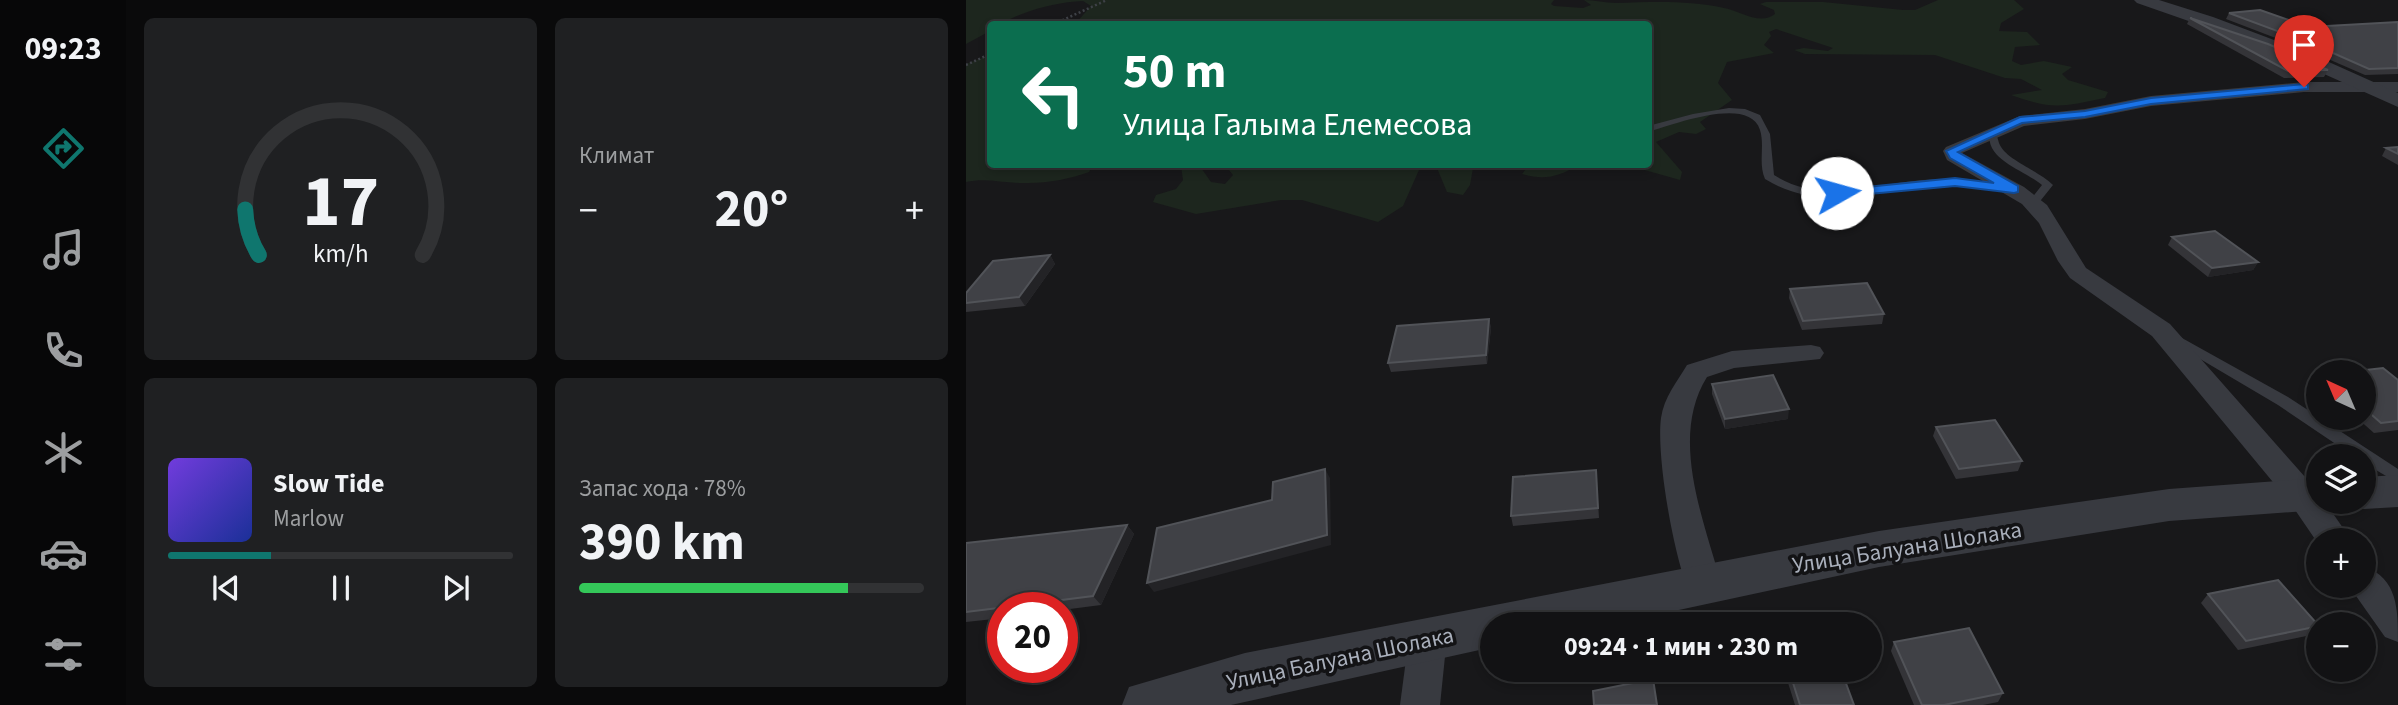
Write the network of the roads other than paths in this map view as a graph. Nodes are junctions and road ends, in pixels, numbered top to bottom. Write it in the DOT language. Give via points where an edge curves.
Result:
graph roads {
  1 [pos="2142,0"];
  2 [pos="2370,87"];
  3 [pos="2398,87"];
  4 [pos="2398,101"];
  5 [pos="1652,128"];
  6 [pos="1987,137"];
  7 [pos="2023,196"];
  8 [pos="2161,330"];
  9 [pos="1811,353"];
  10 [pos="2398,477"];
  11 [pos="2306,490"];
  12 [pos="2398,491"];
  13 [pos="2376,492"];
  14 [pos="2306,495"];
  15 [pos="1703,583"];
  16 [pos="2376,597"];
  17 [pos="1571,612"];
  18 [pos="2398,625"];
  19 [pos="1480,628"];
  20 [pos="1428,637"];
  21 [pos="1147,705"];
  22 [pos="1420,705"];
  1 -- 2 [label="street" via="2219,24"];
  2 -- 3 [label="street"];
  2 -- 4 [label="street"];
  2 -- 6 [label="street" via="2304,87 2151,101 2020,121"];
  5 -- 7 [label="lane" via="1692,115 1735,110 1752,115 1764,129 1769,177 1786,189 1813,195 1955,182"];
  6 -- 7 [label="lane" via="2006,158 2048,185"];
  6 -- 7 [label="street" via="1952,151 1954,156"];
  7 -- 8 [label="street" via="2049,222 2078,274"];
  8 -- 10 [label="lane" via="2283,401"];
  8 -- 11 [label="street"];
  9 -- 15 [label="street" via="1732,359 1697,371 1679,401 1675,428 1679,473"];
  12 -- 13 [label="street"];
  14 -- 15 [label="street, Улица Балуана Шолака" via="2169,505 1879,549"];
  15 -- 17 [label="street, Улица Балуана Шолака"];
  16 -- 18 [label="street"];
  19 -- 20 [label="street, Улица Балуана Шолака"];
  20 -- 21 [label="street, Улица Балуана Шолака" via="1245,677"];
  20 -- 22 [label="street"];
}
